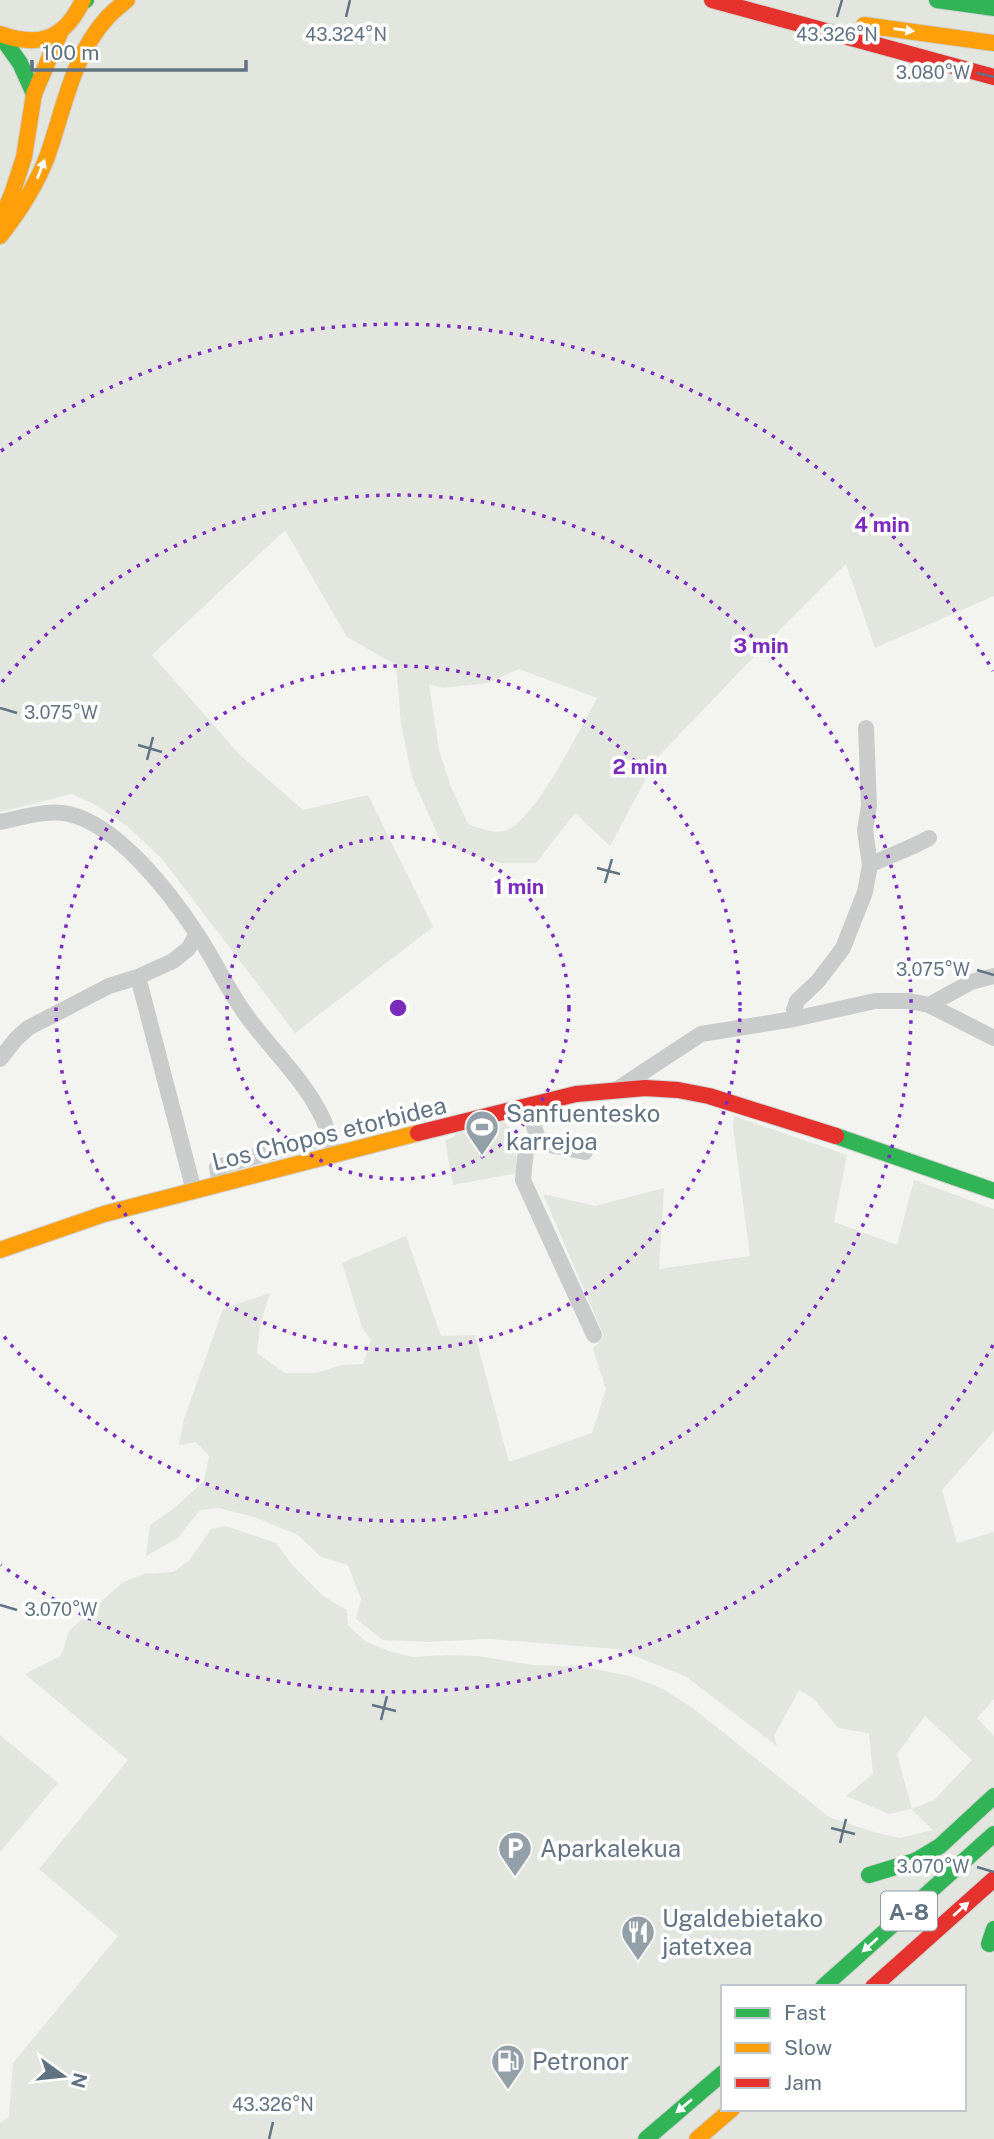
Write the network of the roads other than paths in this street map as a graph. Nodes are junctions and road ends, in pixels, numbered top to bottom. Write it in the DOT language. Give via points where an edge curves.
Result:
graph roads {
  1 [pos="127,0"];
  2 [pos="714,0"];
  3 [pos="937,0"];
  4 [pos="84,1"];
  5 [pos="994,8"];
  6 [pos="60,33"];
  7 [pos="0,34"];
  8 [pos="994,43"];
  9 [pos="994,77"];
  10 [pos="34,94"];
  11 [pos="0,222"];
  12 [pos="0,236"];
  13 [pos="866,728"];
  14 [pos="0,822"];
  15 [pos="929,838"];
  16 [pos="870,865"];
  17 [pos="197,934"];
  18 [pos="994,976"];
  19 [pos="138,978"];
  20 [pos="929,1005"];
  21 [pos="794,1019"];
  22 [pos="994,1038"];
  23 [pos="0,1059"];
  24 [pos="617,1089"];
  25 [pos="528,1105"];
  26 [pos="328,1137"];
  27 [pos="539,1143"];
  28 [pos="585,1152"];
  29 [pos="333,1155"];
  30 [pos="220,1184"];
  31 [pos="194,1191"];
  32 [pos="994,1191"];
  33 [pos="0,1250"];
  34 [pos="594,1335"];
  35 [pos="994,1796"];
  36 [pos="994,1834"];
  37 [pos="869,1875"];
  38 [pos="994,1879"];
  39 [pos="825,1985"];
  40 [pos="875,1985"];
  41 [pos="721,2076"];
  42 [pos="730,2111"];
  43 [pos="646,2139"];
  44 [pos="697,2139"];
  12 -- 1 [label="main road, one-way" via="36,181 90,40"];
  2 -- 8 [label="main road, one-way"];
  2 -- 9 [label="main road"];
  3 -- 5 [label="main road"];
  4 -- 6 [label="main road"];
  6 -- 7 [label="main road" via="30,42"];
  6 -- 10 [label="main road"];
  7 -- 10 [label="main road"];
  10 -- 11 [label="main road" via="24,157"];
  13 -- 16 [label="street" via="869,806 865,830"];
  14 -- 17 [label="street" via="68,813 90,821 139,859"];
  15 -- 16 [label="street"];
  16 -- 21 [label="street" via="865,892 843,948 797,1001"];
  17 -- 19 [label="street" via="173,961"];
  17 -- 26 [label="street" via="237,1003 314,1101"];
  18 -- 20 [label="street" via="971,982"];
  19 -- 23 [label="street" via="109,986 28,1028"];
  19 -- 31 [label="street"];
  20 -- 21 [label="street" via="874,1001"];
  20 -- 22 [label="street"];
  21 -- 24 [label="street" via="701,1034"];
  24 -- 25 [label="main road, Los Chopos etorbidea"];
  24 -- 32 [label="main road, Los Chopos etorbidea" via="678,1090 729,1101"];
  25 -- 27 [label="street"];
  25 -- 29 [label="main road, Los Chopos etorbidea"];
  26 -- 29 [label="street"];
  26 -- 30 [label="street" via="217,1167"];
  27 -- 28 [label="street"];
  27 -- 34 [label="street" via="526,1149 523,1180"];
  29 -- 30 [label="main road, Los Chopos etorbidea"];
  30 -- 31 [label="main road, Los Chopos etorbidea"];
  31 -- 33 [label="main road, Los Chopos etorbidea" via="104,1214"];
  35 -- 37 [label="main road" via="940,1846 915,1861"];
  36 -- 39 [label="main road, A-8, one-way"];
  40 -- 38 [label="main road, A-8, one-way"];
  41 -- 43 [label="main road, one-way"];
  42 -- 44 [label="main road"];
}
